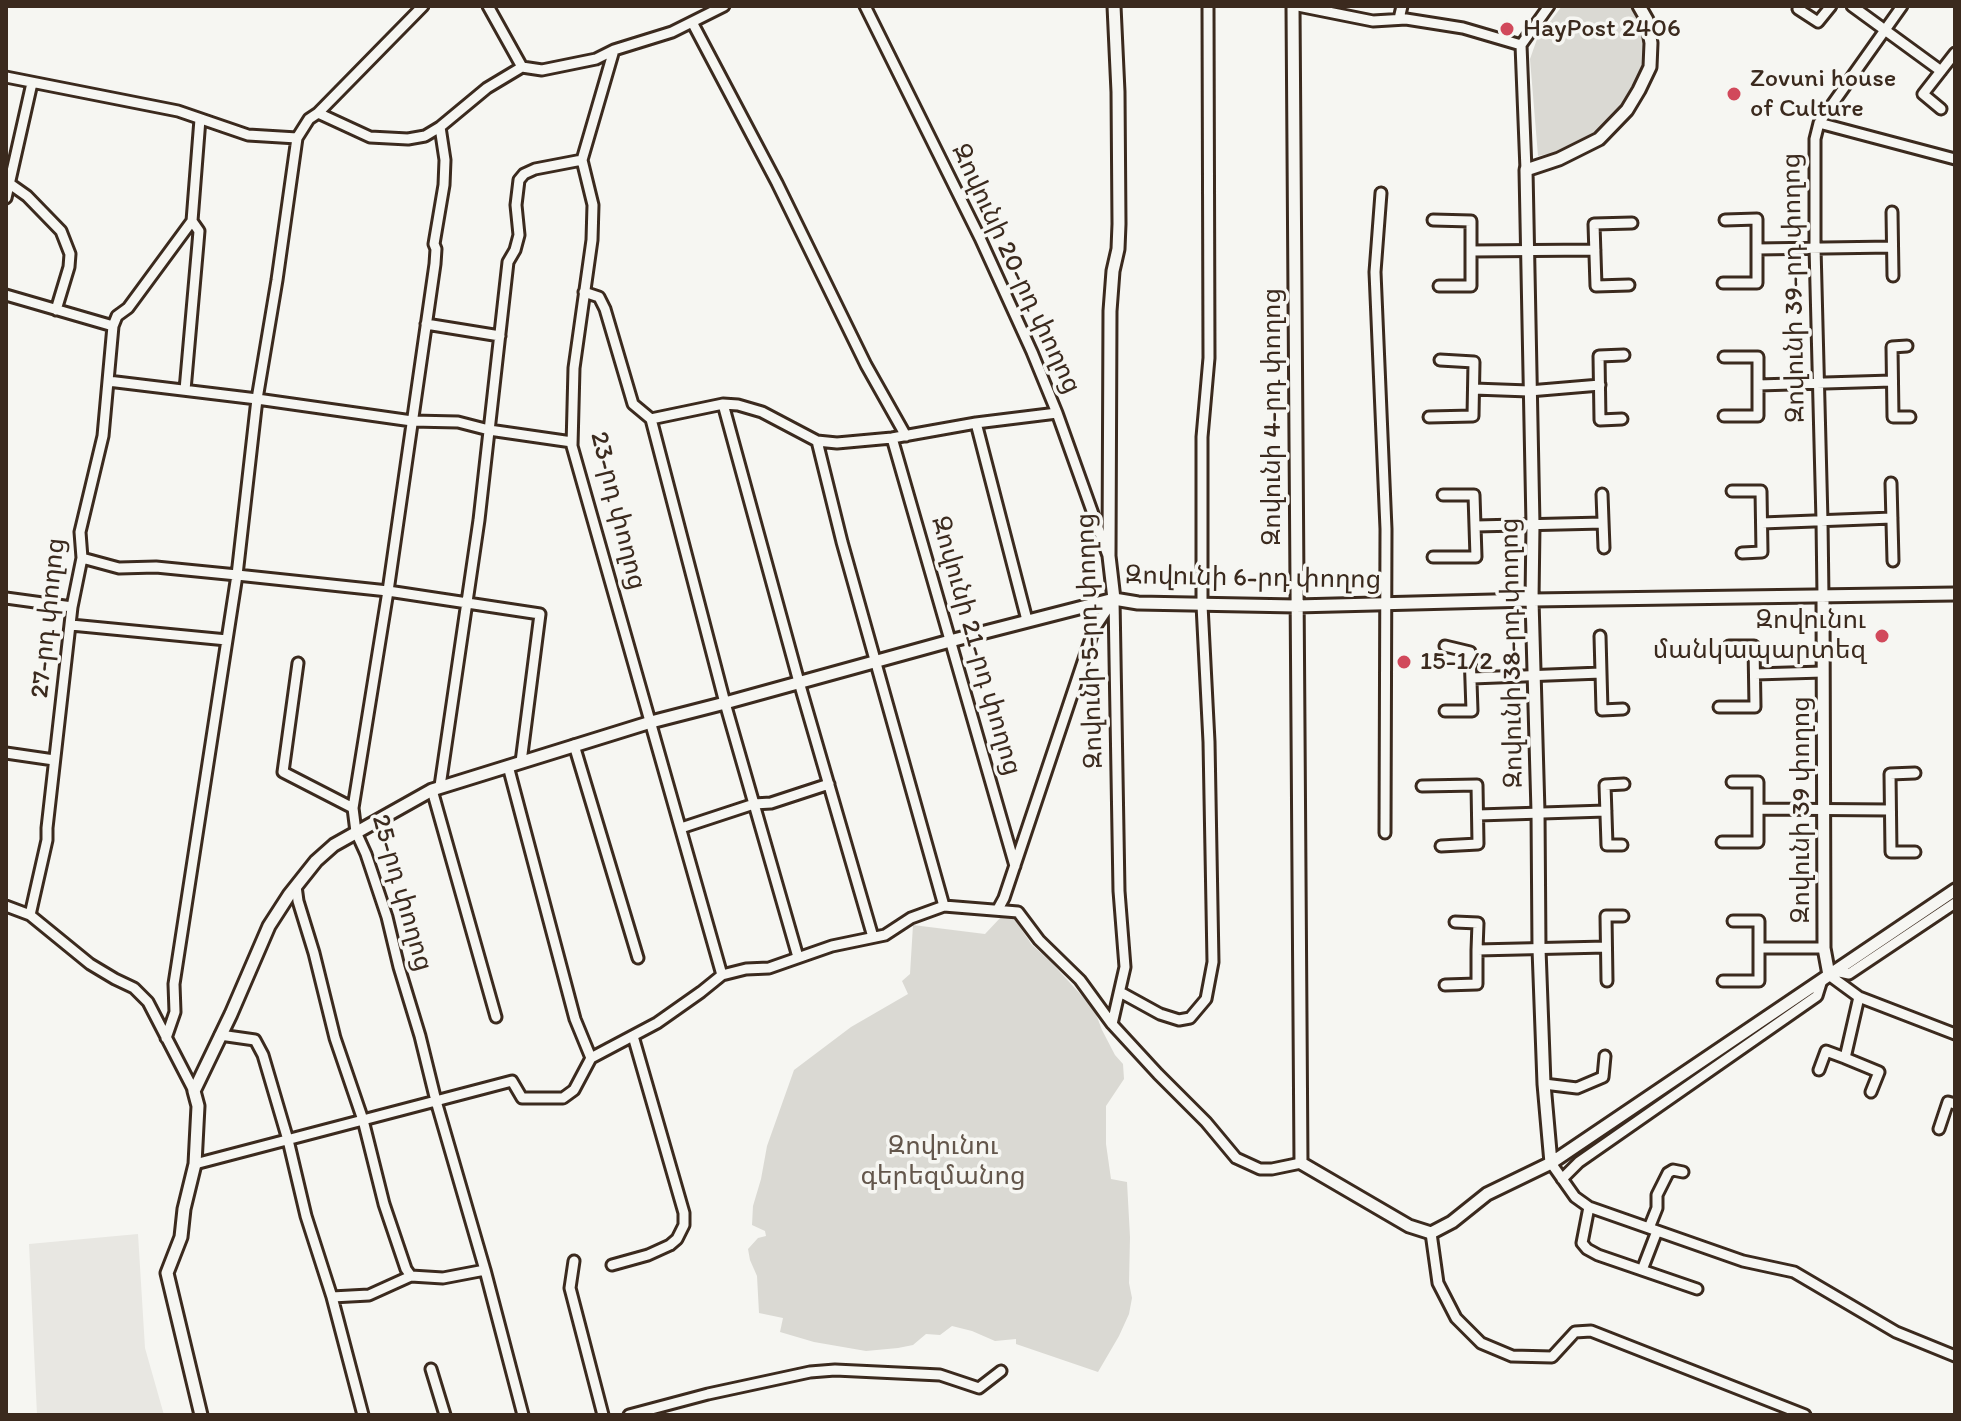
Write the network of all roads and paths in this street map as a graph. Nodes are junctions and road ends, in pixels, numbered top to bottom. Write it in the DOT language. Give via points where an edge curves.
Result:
graph roads {
  1 [pos="423,6"];
  2 [pos="488,6"];
  3 [pos="724,6"];
  4 [pos="865,6"];
  5 [pos="1114,6"];
  6 [pos="1208,6"];
  7 [pos="1296,6"];
  8 [pos="1402,6"];
  9 [pos="1549,6"];
  10 [pos="1639,6"];
  11 [pos="1831,6"];
  12 [pos="1852,6"];
  13 [pos="1902,6"];
  14 [pos="1798,9"];
  15 [pos="1399,19"];
  16 [pos="692,22"];
  17 [pos="1884,31"];
  18 [pos="1521,45"];
  19 [pos="614,50"];
  20 [pos="1955,53"];
  21 [pos="522,67"];
  22 [pos="1941,71"];
  23 [pos="6,77"];
  24 [pos="32,83"];
  25 [pos="1941,109"];
  26 [pos="318,113"];
  27 [pos="200,119"];
  28 [pos="1819,123"];
  29 [pos="440,127"];
  30 [pos="297,138"];
  31 [pos="1955,159"];
  32 [pos="582,160"];
  33 [pos="1526,170"];
  34 [pos="10,184"];
  35 [pos="1381,193"];
  36 [pos="6,198"];
  37 [pos="1892,212"];
  38 [pos="1433,220"];
  39 [pos="1725,220"];
  40 [pos="192,221"];
  41 [pos="1632,223"];
  42 [pos="1815,247"];
  43 [pos="1892,247"];
  44 [pos="1757,249"];
  45 [pos="1595,250"];
  46 [pos="1471,251"];
  47 [pos="1528,251"];
  48 [pos="1893,276"];
  49 [pos="1723,283"];
  50 [pos="1629,285"];
  51 [pos="1439,286"];
  52 [pos="584,292"];
  53 [pos="6,295"];
  54 [pos="56,310"];
  55 [pos="426,324"];
  56 [pos="113,326"];
  57 [pos="500,336"];
  58 [pos="1907,346"];
  59 [pos="1624,355"];
  60 [pos="1724,357"];
  61 [pos="1440,360"];
  62 [pos="108,381"];
  63 [pos="1892,381"];
  64 [pos="1818,384"];
  65 [pos="1600,385"];
  66 [pos="1758,385"];
  67 [pos="1474,389"];
  68 [pos="185,390"];
  69 [pos="1529,391"];
  70 [pos="257,399"];
  71 [pos="723,404"];
  72 [pos="1057,413"];
  73 [pos="1724,416"];
  74 [pos="1429,417"];
  75 [pos="1910,417"];
  76 [pos="651,419"];
  77 [pos="1622,419"];
  78 [pos="412,421"];
  79 [pos="976,423"];
  80 [pos="489,430"];
  81 [pos="906,436"];
  82 [pos="892,438"];
  83 [pos="817,441"];
  84 [pos="572,442"];
  85 [pos="1891,483"];
  86 [pos="1732,491"];
  87 [pos="1602,494"];
  88 [pos="1443,495"];
  89 [pos="1892,518"];
  90 [pos="1822,521"];
  91 [pos="1603,523"];
  92 [pos="1762,523"];
  93 [pos="1533,525"];
  94 [pos="1476,526"];
  95 [pos="1604,548"];
  96 [pos="1742,553"];
  97 [pos="1109,556"];
  98 [pos="1433,557"];
  99 [pos="82,558"];
  100 [pos="1893,561"];
  101 [pos="237,575"];
  102 [pos="388,591"];
  103 [pos="1955,594"];
  104 [pos="1823,597"];
  105 [pos="6,598"];
  106 [pos="1114,599"];
  107 [pos="1532,600"];
  108 [pos="468,602"];
  109 [pos="1387,603"];
  110 [pos="1202,605"];
  111 [pos="1296,606"];
  112 [pos="72,607"];
  113 [pos="1027,620"];
  114 [pos="71,625"];
  115 [pos="1600,636"];
  116 [pos="227,640"];
  117 [pos="950,641"];
  118 [pos="1445,646"];
  119 [pos="1729,646"];
  120 [pos="875,661"];
  121 [pos="298,663"];
  122 [pos="1823,672"];
  123 [pos="1601,673"];
  124 [pos="1755,674"];
  125 [pos="1534,676"];
  126 [pos="1472,678"];
  127 [pos="799,682"];
  128 [pos="725,703"];
  129 [pos="1719,707"];
  130 [pos="1623,709"];
  131 [pos="1445,711"];
  132 [pos="651,722"];
  133 [pos="574,745"];
  134 [pos="6,753"];
  135 [pos="54,760"];
  136 [pos="521,762"];
  137 [pos="508,766"];
  138 [pos="1915,773"];
  139 [pos="1732,782"];
  140 [pos="829,784"];
  141 [pos="1624,784"];
  142 [pos="1422,786"];
  143 [pos="436,788"];
  144 [pos="754,804"];
  145 [pos="353,808"];
  146 [pos="1758,809"];
  147 [pos="1823,810"];
  148 [pos="1890,810"];
  149 [pos="1606,811"];
  150 [pos="1538,812"];
  151 [pos="1478,815"];
  152 [pos="681,828"];
  153 [pos="356,832"];
  154 [pos="1385,833"];
  155 [pos="1722,842"];
  156 [pos="1622,845"];
  157 [pos="1441,846"];
  158 [pos="1915,852"];
  159 [pos="1015,866"];
  160 [pos="296,886"];
  161 [pos="1955,890"];
  162 [pos="1955,903"];
  163 [pos="6,906"];
  164 [pos="944,906"];
  165 [pos="998,909"];
  166 [pos="30,915"];
  167 [pos="1623,916"];
  168 [pos="1733,921"];
  169 [pos="1455,922"];
  170 [pos="873,937"];
  171 [pos="1606,947"];
  172 [pos="1759,948"];
  173 [pos="1824,948"];
  174 [pos="1539,949"];
  175 [pos="1477,950"];
  176 [pos="798,957"];
  177 [pos="638,958"];
  178 [pos="722,975"];
  179 [pos="1829,975"];
  180 [pos="1607,981"];
  181 [pos="1723,981"];
  182 [pos="1445,985"];
  183 [pos="1120,992"];
  184 [pos="1859,997"];
  185 [pos="496,1017"];
  186 [pos="1112,1024"];
  187 [pos="1955,1034"];
  188 [pos="220,1035"];
  189 [pos="633,1036"];
  190 [pos="166,1038"];
  191 [pos="1605,1056"];
  192 [pos="591,1058"];
  193 [pos="1845,1058"];
  194 [pos="1819,1070"];
  195 [pos="1544,1084"];
  196 [pos="194,1091"];
  197 [pos="1871,1092"];
  198 [pos="436,1101"];
  199 [pos="1955,1104"];
  200 [pos="363,1120"];
  201 [pos="1939,1129"];
  202 [pos="288,1140"];
  203 [pos="1301,1163"];
  204 [pos="1551,1163"];
  205 [pos="195,1164"];
  206 [pos="1683,1172"];
  207 [pos="1562,1179"];
  208 [pos="1589,1207"];
  209 [pos="1653,1229"];
  210 [pos="1431,1233"];
  211 [pos="574,1261"];
  212 [pos="612,1265"];
  213 [pos="485,1270"];
  214 [pos="1642,1270"];
  215 [pos="411,1276"];
  216 [pos="1697,1289"];
  217 [pos="332,1297"];
  218 [pos="1955,1356"];
  219 [pos="431,1369"];
  220 [pos="1001,1371"];
  221 [pos="201,1415"];
  222 [pos="363,1415"];
  223 [pos="445,1415"];
  224 [pos="523,1415"];
  225 [pos="603,1415"];
  226 [pos="629,1415"];
  227 [pos="1805,1415"];
  1 -- 26 [label="street"];
  2 -- 21 [label="street"];
  3 -- 16 [label="street"];
  4 -- 72 [label="street, Զովունի 20-րդ փողոց" via="980,238"];
  5 -- 97 [label="street, Զովունի 5-րդ փողոց" via="1119,224 1110,311"];
  6 -- 110 [label="street" via="1209,358 1202,437"];
  7 -- 15 [label="street" via="1373,21"];
  7 -- 111 [label="street, Զովունի 4-րդ փողոց"];
  8 -- 15 [label="street"];
  9 -- 18 [label="street"];
  10 -- 33 [label="street" via="1647,20 1650,67 1627,110 1599,139"];
  11 -- 14 [label="street" via="1818,22"];
  12 -- 17 [label="street"];
  13 -- 17 [label="street, Զովունի 39-րդ փողոց"];
  15 -- 18 [label="street" via="1463,28"];
  16 -- 19 [label="street"];
  16 -- 81 [label="street"];
  17 -- 22 [label="street"];
  17 -- 28 [label="street, Զովունի 39-րդ փողոց"];
  18 -- 33 [label="street, Զովունի 38-րդ փողոց"];
  19 -- 21 [label="street" via="542,70"];
  19 -- 32 [label="street, 23-րդ փողոց"];
  20 -- 22 [label="street"];
  21 -- 29 [label="street"];
  22 -- 25 [label="street" via="1923,94"];
  23 -- 24 [label="street"];
  24 -- 27 [label="street"];
  24 -- 34 [label="street"];
  26 -- 29 [label="street" via="370,137 408,139"];
  26 -- 30 [label="street"];
  27 -- 30 [label="street" via="248,135"];
  27 -- 40 [label="street"];
  28 -- 31 [label="street"];
  28 -- 42 [label="street, Զովունի 39-րդ փողոց"];
  29 -- 55 [label="street, 25-րդ փողոց" via="444,185"];
  30 -- 70 [label="street"];
  32 -- 52 [label="street, 23-րդ փողոց" via="593,205"];
  32 -- 57 [label="street" via="535,169 519,180 519,235 508,262"];
  33 -- 47 [label="street, Զովունի 38-րդ փողոց"];
  34 -- 36 [label="street"];
  34 -- 54 [label="street" via="61,231 70,254"];
  35 -- 109 [label="street" via="1375,272"];
  37 -- 43 [label="street"];
  38 -- 46 [label="street" via="1471,221"];
  39 -- 44 [label="street" via="1757,219"];
  40 -- 56 [label="street"];
  40 -- 68 [label="street" via="199,231"];
  41 -- 45 [label="street" via="1594,224"];
  42 -- 43 [label="street"];
  42 -- 44 [label="street"];
  42 -- 64 [label="street, Զովունի 39-րդ փողոց"];
  43 -- 48 [label="street"];
  44 -- 49 [label="street" via="1757,283"];
  45 -- 47 [label="street"];
  45 -- 50 [label="street" via="1596,286"];
  46 -- 47 [label="street"];
  46 -- 51 [label="street" via="1471,286"];
  47 -- 69 [label="street, Զովունի 38-րդ փողոց"];
  52 -- 76 [label="street" via="599,297 633,404"];
  52 -- 84 [label="street, 23-րդ փողոց"];
  53 -- 54 [label="street"];
  54 -- 56 [label="street"];
  55 -- 57 [label="street"];
  55 -- 78 [label="street, 25-րդ փողոց"];
  56 -- 62 [label="street, 27-րդ փողոց"];
  57 -- 80 [label="street"];
  58 -- 63 [label="street" via="1892,347"];
  59 -- 65 [label="street" via="1599,356"];
  60 -- 66 [label="street" via="1758,357"];
  61 -- 67 [label="street" via="1474,362"];
  62 -- 68 [label="street"];
  62 -- 99 [label="street, 27-րդ փողոց" via="103,436 80,532"];
  63 -- 64 [label="street"];
  63 -- 75 [label="street" via="1893,417"];
  64 -- 66 [label="street"];
  64 -- 90 [label="street, Զովունի 39-րդ փողոց"];
  65 -- 69 [label="street"];
  65 -- 77 [label="street" via="1600,420"];
  66 -- 73 [label="street" via="1758,416"];
  67 -- 69 [label="street"];
  67 -- 74 [label="street" via="1473,416"];
  68 -- 70 [label="street"];
  69 -- 93 [label="street, Զովունի 38-րդ փողոց"];
  70 -- 78 [label="street"];
  70 -- 101 [label="street"];
  71 -- 76 [label="street"];
  71 -- 83 [label="street" via="762,412"];
  71 -- 127 [label="street"];
  72 -- 79 [label="street"];
  72 -- 97 [label="street, Զովունի 20-րդ փողոց"];
  76 -- 128 [label="street"];
  78 -- 80 [label="street" via="458,422"];
  78 -- 102 [label="street, 25-րդ փողոց"];
  79 -- 81 [label="street"];
  79 -- 113 [label="street"];
  80 -- 84 [label="street"];
  80 -- 108 [label="street"];
  81 -- 82 [label="street"];
  82 -- 83 [label="street"];
  82 -- 117 [label="street, Զովունի 21-րդ փողոց"];
  83 -- 120 [label="street"];
  84 -- 132 [label="street, 23-րդ փողոց"];
  85 -- 89 [label="street"];
  86 -- 92 [label="street" via="1761,491"];
  87 -- 91 [label="street"];
  88 -- 94 [label="street" via="1474,495"];
  89 -- 90 [label="street"];
  89 -- 100 [label="street"];
  90 -- 92 [label="street"];
  90 -- 104 [label="street, Զովունի 39-րդ փողոց"];
  91 -- 93 [label="street"];
  91 -- 95 [label="street"];
  92 -- 96 [label="street" via="1762,552"];
  93 -- 94 [label="street"];
  93 -- 107 [label="street, Զովունի 38-րդ փողոց"];
  94 -- 98 [label="street" via="1476,557"];
  97 -- 106 [label="street, Զովունի 5-րդ փողոց"];
  99 -- 101 [label="street" via="119,568"];
  99 -- 112 [label="street, 27-րդ փողոց"];
  101 -- 102 [label="street"];
  101 -- 116 [label="street"];
  102 -- 108 [label="street"];
  102 -- 145 [label="street, 25-րդ փողոց"];
  103 -- 104 [label="street, Զովունի 6-րդ փողոց"];
  104 -- 107 [label="street, Զովունի 6-րդ փողոց"];
  104 -- 122 [label="street, Զովունի 39 փողոց"];
  105 -- 112 [label="street"];
  106 -- 110 [label="street, Զովունի 6-րդ փողոց"];
  106 -- 113 [label="street, Զովունի 6-րդ փողոց"];
  106 -- 159 [label="street" via="1094,629"];
  106 -- 183 [label="street, Զովունի 5-րդ փողոց" via="1125,967"];
  107 -- 109 [label="street, Զովունի 6-րդ փողոց"];
  107 -- 125 [label="street, Զովունի 38-րդ փողոց"];
  108 -- 136 [label="street" via="540,614"];
  108 -- 143 [label="street"];
  109 -- 111 [label="street, Զովունի 6-րդ փողոց"];
  109 -- 154 [label="street"];
  110 -- 111 [label="street, Զովունի 6-րդ փողոց"];
  110 -- 183 [label="street" via="1213,914 1208,992 1190,1018 1179,1020"];
  111 -- 203 [label="street, Զովունի 4-րդ փողոց"];
  112 -- 114 [label="street, 27-րդ փողոց"];
  113 -- 117 [label="street, Զովունի 6-րդ փողոց"];
  114 -- 116 [label="street"];
  114 -- 135 [label="street, 27-րդ փողոց"];
  115 -- 123 [label="street"];
  116 -- 190 [label="street" via="174,984 175,1012"];
  117 -- 120 [label="street, Զովունի 6-րդ փողոց"];
  117 -- 159 [label="street, Զովունի 21-րդ փողոց"];
  118 -- 126 [label="street" via="1470,652"];
  119 -- 124 [label="street" via="1754,646"];
  120 -- 127 [label="street, Զովունի 6-րդ փողոց"];
  120 -- 164 [label="street"];
  121 -- 145 [label="street" via="283,772"];
  122 -- 124 [label="street"];
  122 -- 147 [label="street, Զովունի 39 փողոց"];
  123 -- 125 [label="street"];
  123 -- 130 [label="street" via="1602,710"];
  124 -- 129 [label="street" via="1755,707"];
  125 -- 126 [label="street"];
  125 -- 150 [label="street, Զովունի 38-րդ փողոց"];
  126 -- 131 [label="street" via="1472,711"];
  127 -- 128 [label="street, Զովունի 6-րդ փողոց"];
  127 -- 140 [label="street"];
  128 -- 132 [label="street, Զովունի 6-րդ փողոց"];
  128 -- 144 [label="street"];
  132 -- 133 [label="street, Զովունի 6-րդ փողոց"];
  132 -- 152 [label="street, 23-րդ փողոց"];
  133 -- 136 [label="street, Զովունի 6-րդ փողոց"];
  133 -- 177 [label="street"];
  134 -- 135 [label="street"];
  135 -- 166 [label="street, 27-րդ փողոց" via="47,840"];
  136 -- 137 [label="street, Զովունի 6-րդ փողոց"];
  137 -- 143 [label="street, Զովունի 6-րդ փողոց"];
  137 -- 192 [label="street" via="575,1019"];
  138 -- 148 [label="street" via="1890,774"];
  139 -- 146 [label="street" via="1758,782"];
  140 -- 144 [label="street"];
  140 -- 170 [label="street"];
  141 -- 149 [label="street" via="1605,785"];
  142 -- 151 [label="street" via="1477,785"];
  143 -- 153 [label="street, Զովունի 6-րդ փողոց"];
  143 -- 185 [label="street"];
  144 -- 152 [label="street"];
  144 -- 176 [label="street"];
  145 -- 153 [label="street, 25-րդ փողոց"];
  146 -- 147 [label="street"];
  146 -- 155 [label="street" via="1758,842"];
  147 -- 148 [label="street"];
  147 -- 173 [label="street, Զովունի 39 փողոց"];
  148 -- 158 [label="street" via="1891,852"];
  149 -- 150 [label="street"];
  149 -- 156 [label="street" via="1607,845"];
  150 -- 151 [label="street"];
  150 -- 174 [label="street, Զովունի 38-րդ փողոց"];
  151 -- 157 [label="street" via="1478,844"];
  152 -- 178 [label="street, 23-րդ փողոց"];
  153 -- 160 [label="street, Զովունի 6-րդ փողոց" via="316,861"];
  153 -- 198 [label="street, 25-րդ փողոց" via="387,917"];
  159 -- 165 [label="street"];
  160 -- 188 [label="street, Զովունի 6-րդ փողոց" via="269,926"];
  160 -- 200 [label="street" via="335,1038"];
  161 -- 179 [label="street"];
  162 -- 179 [label="street" via="1849,974"];
  163 -- 166 [label="street"];
  164 -- 165 [label="street"];
  164 -- 170 [label="street"];
  165 -- 186 [label="street" via="1018,912"];
  166 -- 190 [label="street" via="90,964 134,988 148,1002"];
  167 -- 171 [label="street" via="1606,916"];
  168 -- 172 [label="street" via="1759,921"];
  169 -- 175 [label="street" via="1478,923"];
  170 -- 176 [label="street"];
  171 -- 174 [label="street"];
  171 -- 180 [label="street"];
  172 -- 173 [label="street"];
  172 -- 181 [label="street" via="1759,981"];
  173 -- 179 [label="street, Զովունի 39 փողոց"];
  174 -- 175 [label="street"];
  174 -- 195 [label="street, Զովունի 38-րդ փողոց"];
  175 -- 182 [label="street" via="1477,984"];
  176 -- 178 [label="street" via="769,968"];
  178 -- 189 [label="street"];
  179 -- 184 [label="street"];
  179 -- 204 [label="street"];
  179 -- 207 [label="street" via="1817,996"];
  183 -- 186 [label="street, Զովունի 5-րդ փողոց"];
  184 -- 187 [label="street"];
  184 -- 193 [label="street"];
  186 -- 203 [label="street" via="1236,1158 1260,1169"];
  188 -- 196 [label="street, Զովունի 6-րդ փողոց"];
  188 -- 202 [label="street" via="255,1040"];
  189 -- 192 [label="street"];
  189 -- 212 [label="street" via="684,1225 670,1245"];
  190 -- 196 [label="street"];
  191 -- 195 [label="street" via="1603,1077 1577,1088"];
  192 -- 198 [label="street" via="574,1090 563,1098 522,1098 512,1081"];
  193 -- 194 [label="street" via="1826,1051"];
  193 -- 197 [label="street" via="1879,1072"];
  195 -- 204 [label="street, Զովունի 38-րդ փողոց"];
  196 -- 205 [label="street"];
  198 -- 200 [label="street"];
  198 -- 213 [label="street, 25-րդ փողոց"];
  199 -- 201 [label="street" via="1948,1102"];
  200 -- 202 [label="street"];
  200 -- 215 [label="street" via="384,1204"];
  202 -- 205 [label="street"];
  202 -- 217 [label="street"];
  203 -- 210 [label="street" via="1409,1226"];
  204 -- 207 [label="street"];
  204 -- 210 [label="street" via="1487,1194"];
  205 -- 221 [label="street" via="181,1237 167,1273"];
  206 -- 209 [label="street" via="1668,1173 1657,1195"];
  207 -- 208 [label="street"];
  208 -- 209 [label="street"];
  208 -- 214 [label="street" via="1582,1235 1587,1249"];
  209 -- 214 [label="street"];
  209 -- 218 [label="street" via="1743,1261 1794,1272 1896,1332"];
  210 -- 227 [label="street" via="1438,1283 1456,1318 1481,1343 1512,1356 1552,1357 1575,1332 1591,1331"];
  211 -- 225 [label="street" via="570,1288"];
  213 -- 215 [label="street" via="443,1278"];
  213 -- 224 [label="street, 25-րդ փողոց"];
  214 -- 216 [label="street"];
  215 -- 217 [label="street" via="369,1295"];
  217 -- 222 [label="street"];
  219 -- 223 [label="street"];
  220 -- 226 [label="street" via="979,1388 940,1375 810,1372"];
}
